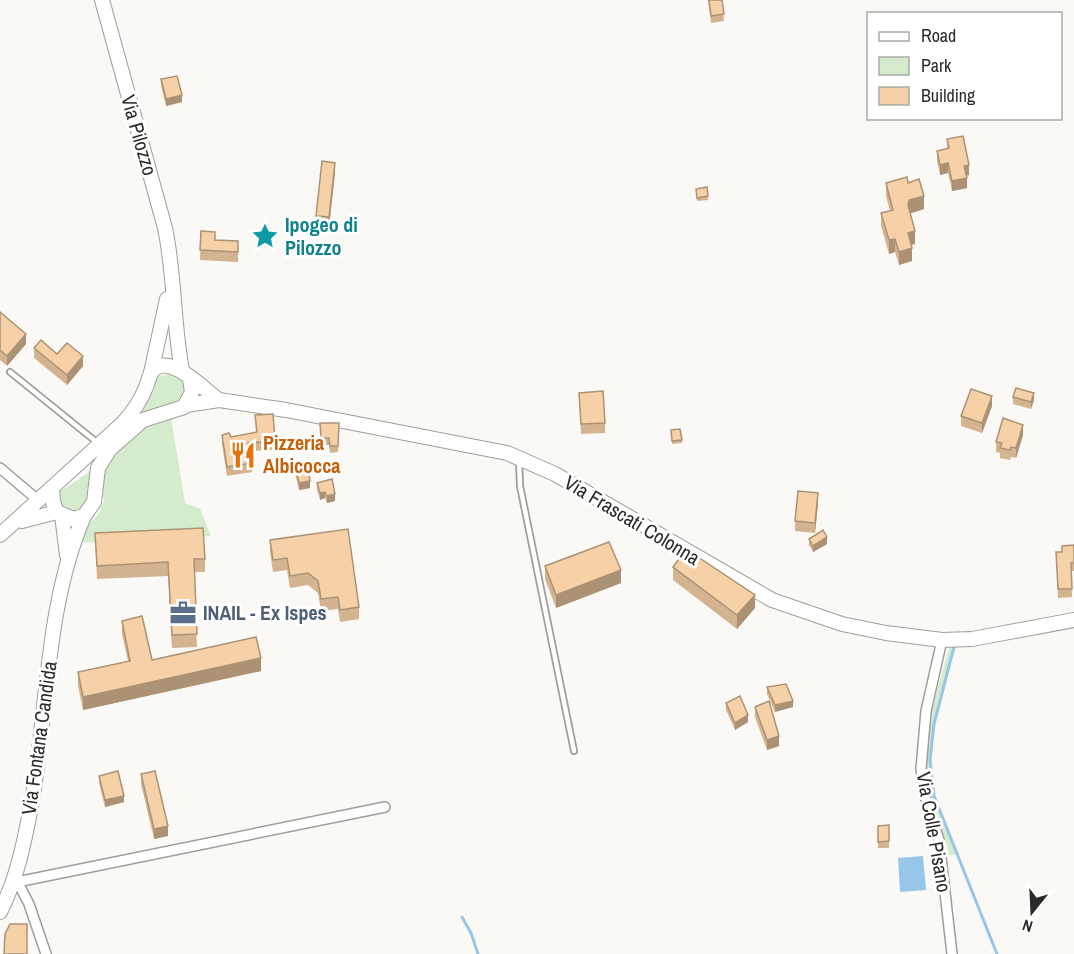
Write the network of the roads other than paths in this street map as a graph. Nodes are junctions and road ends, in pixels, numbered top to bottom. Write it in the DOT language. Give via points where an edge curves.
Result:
graph roads {
  1 [pos="102,0"];
  2 [pos="172,270"];
  3 [pos="10,372"];
  4 [pos="151,373"];
  5 [pos="186,375"];
  6 [pos="219,400"];
  7 [pos="186,405"];
  8 [pos="100,445"];
  9 [pos="519,458"];
  10 [pos="0,468"];
  11 [pos="52,488"];
  12 [pos="39,501"];
  13 [pos="59,513"];
  14 [pos="84,516"];
  15 [pos="14,524"];
  16 [pos="0,535"];
  17 [pos="68,560"];
  18 [pos="1074,620"];
  19 [pos="942,640"];
  20 [pos="574,751"];
  21 [pos="386,807"];
  22 [pos="16,879"];
  23 [pos="0,912"];
  24 [pos="46,954"];
  25 [pos="952,954"];
  1 -- 2 [label="main road, Via Pilozzo" via="162,217"];
  2 -- 4 [label="main road, Via Pilozzo"];
  2 -- 5 [label="main road, Via Pilozzo" via="174,321"];
  3 -- 8 [label="lane"];
  4 -- 5 [label="main road" via="164,366"];
  4 -- 8 [label="main road" via="134,410"];
  5 -- 6 [label="main road, Via Frascati Colonna"];
  5 -- 7 [label="main road" via="192,392"];
  6 -- 7 [label="main road, Via Frascati Colonna"];
  6 -- 9 [label="main road, Via Frascati Colonna" via="480,446"];
  7 -- 14 [label="main road, Via Frascati Colonna" via="142,420 110,449 97,472 93,505"];
  8 -- 11 [label="main road"];
  9 -- 19 [label="main road, Via Frascati Colonna" via="555,474 772,600 842,624"];
  9 -- 20 [label="lane" via="520,486"];
  10 -- 12 [label="street"];
  11 -- 12 [label="main road"];
  11 -- 13 [label="main road"];
  12 -- 15 [label="main road"];
  13 -- 14 [label="main road" via="73,519"];
  13 -- 15 [label="main road"];
  13 -- 17 [label="main road, Via Fontana Candida"];
  14 -- 17 [label="main road, Via Fontana Candida"];
  15 -- 16 [label="main road"];
  17 -- 22 [label="main road, Via Fontana Candida" via="51,650 37,770"];
  18 -- 19 [label="main road, Via Frascati Colonna" via="990,636"];
  19 -- 25 [label="street, Via Colle Pisano" via="926,711 921,769 939,840"];
  21 -- 22 [label="street"];
  22 -- 23 [label="main road, Via Fontana Candida"];
  22 -- 24 [label="street"];
}
